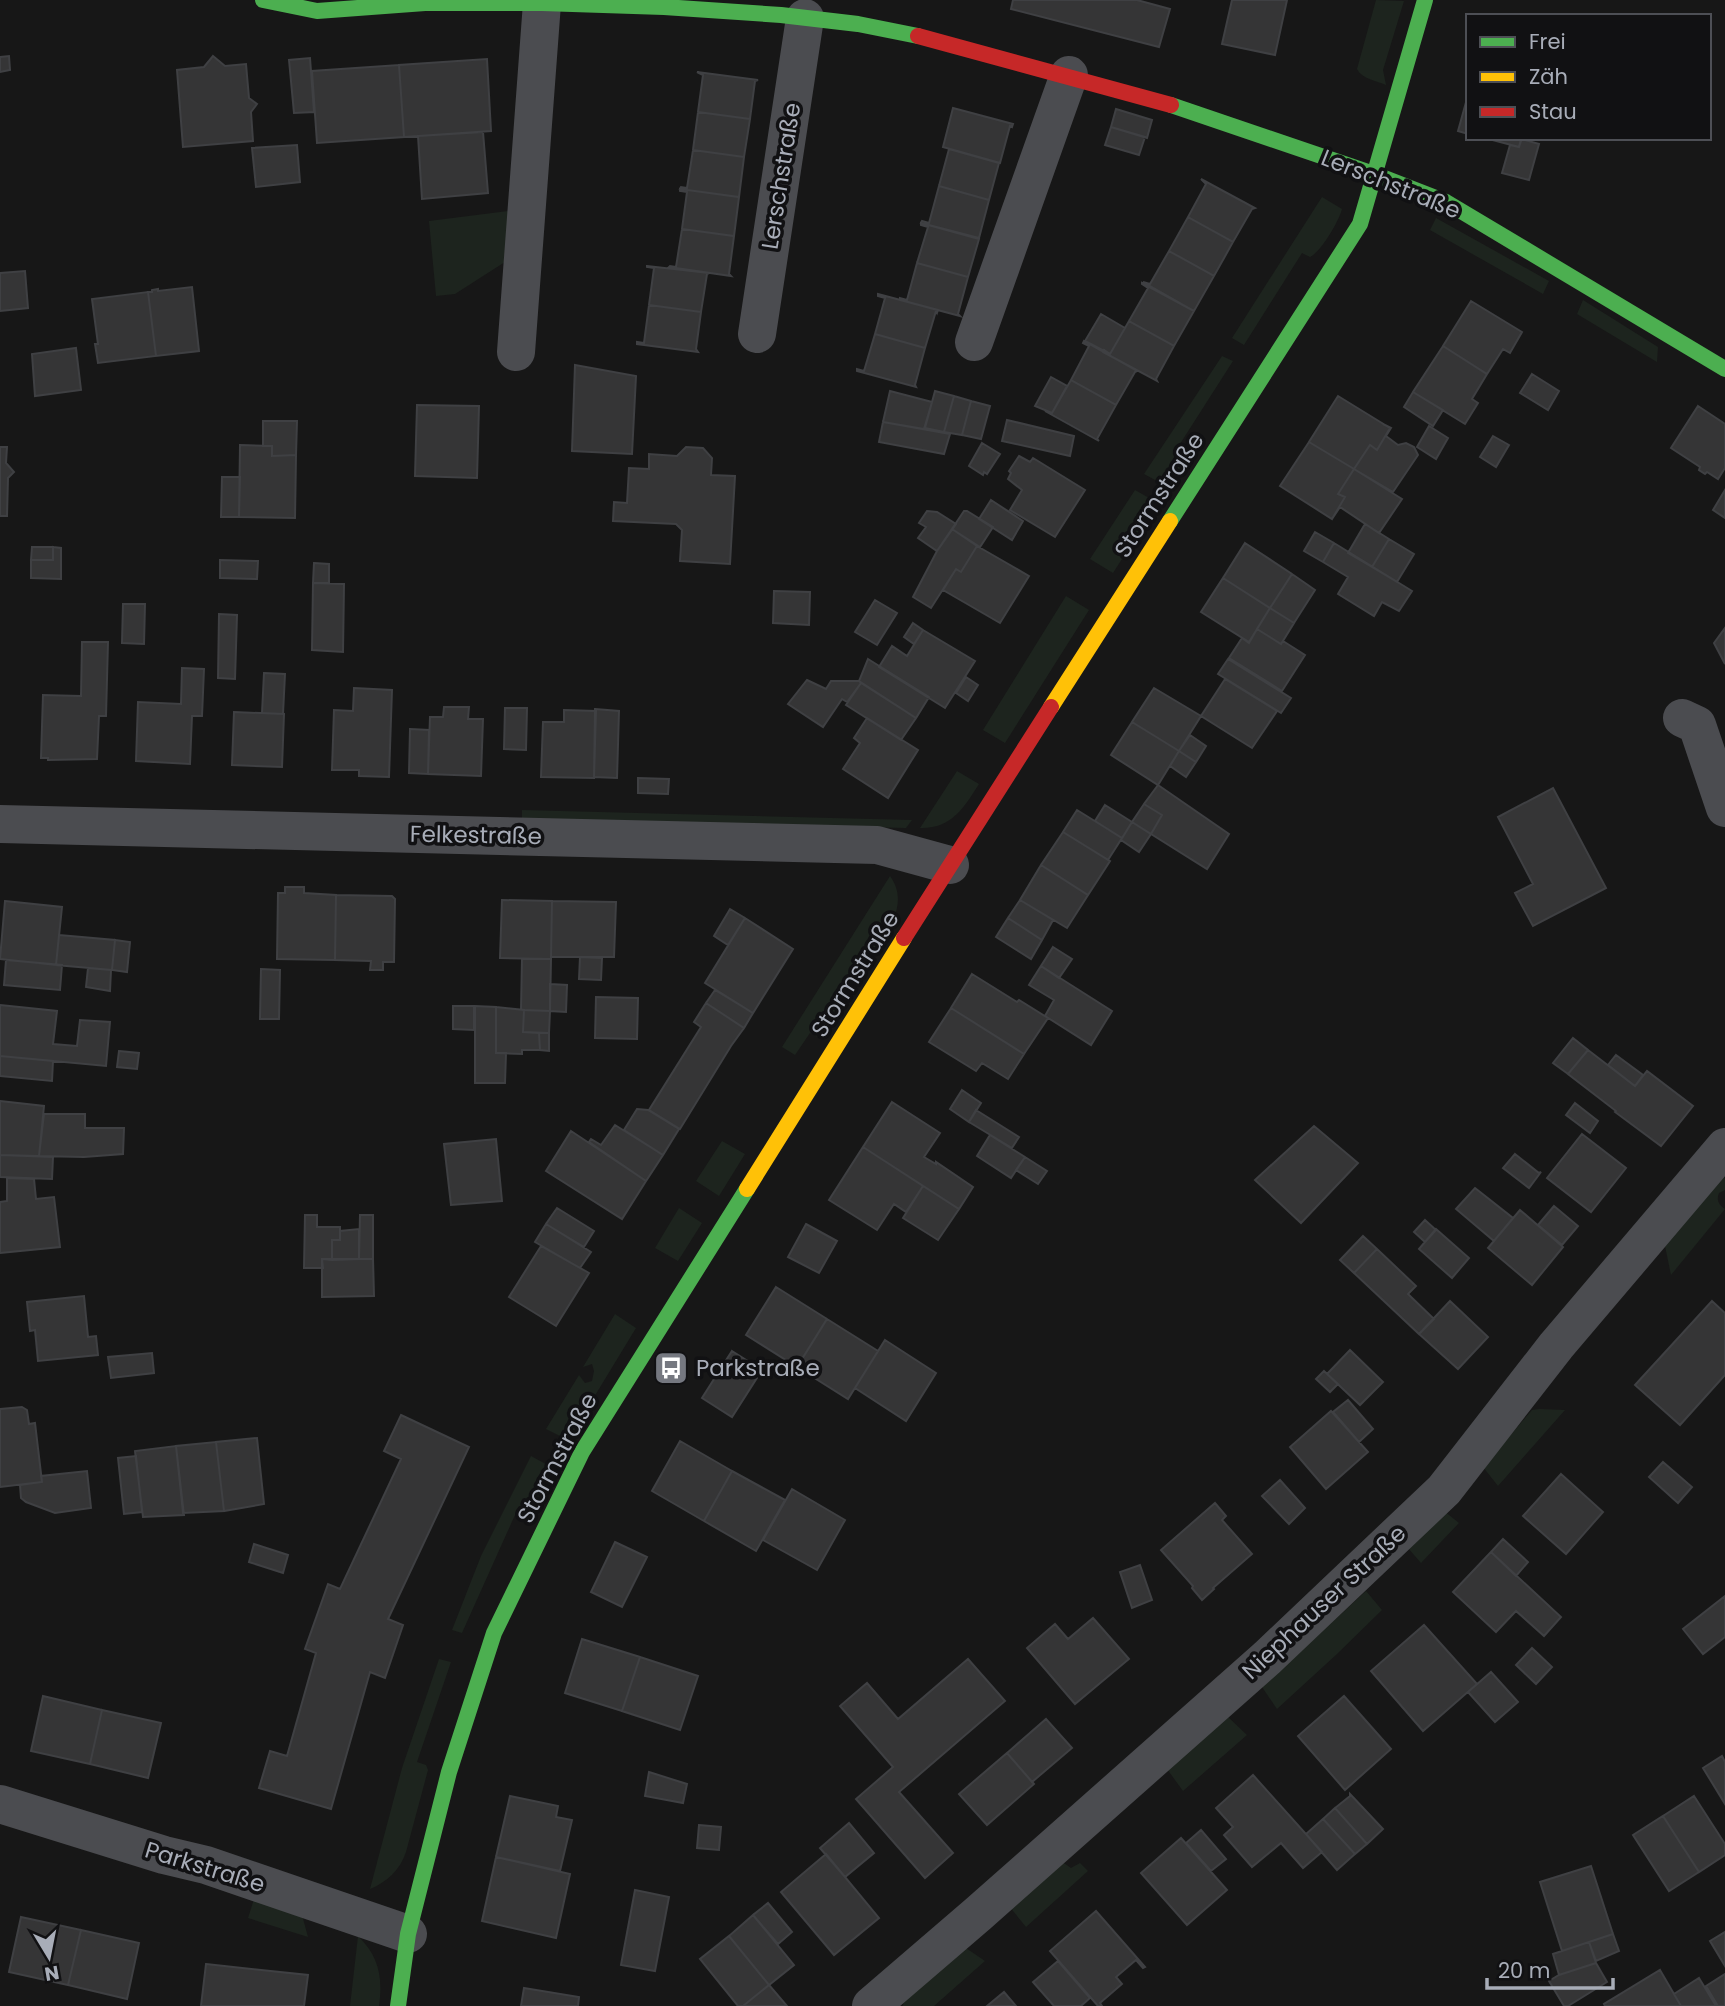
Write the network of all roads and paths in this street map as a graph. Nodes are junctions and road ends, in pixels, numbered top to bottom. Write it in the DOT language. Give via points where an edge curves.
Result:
graph roads {
  1 [pos="263,0"];
  2 [pos="1425,0"];
  3 [pos="542,3"];
  4 [pos="790,11"];
  5 [pos="861,12"];
  6 [pos="1069,75"];
  7 [pos="1374,174"];
  8 [pos="757,334"];
  9 [pos="974,342"];
  10 [pos="516,352"];
  11 [pos="1725,369"];
  12 [pos="1682,718"];
  13 [pos="1725,808"];
  14 [pos="0,824"];
  15 [pos="950,865"];
  16 [pos="1725,1147"];
  17 [pos="0,1804"];
  18 [pos="408,1934"];
  19 [pos="398,2006"];
  20 [pos="871,2006"];
  1 -- 3 [label="street, Lerschstraße" via="317,11 425,3"];
  2 -- 7 [label="street, Stormstraße"];
  3 -- 4 [label="street, Lerschstraße"];
  3 -- 10 [label="street"];
  4 -- 5 [label="street, Lerschstraße"];
  4 -- 8 [label="street, Lerschstraße"];
  5 -- 6 [label="street, Lerschstraße" via="931,38"];
  6 -- 7 [label="street, Lerschstraße" via="1187,108"];
  6 -- 9 [label="street"];
  7 -- 11 [label="street, Lerschstraße" via="1446,202"];
  7 -- 15 [label="street, Stormstraße" via="1360,224"];
  12 -- 13 [label="street" via="1697,725"];
  14 -- 15 [label="street, Felkestraße" via="877,845"];
  15 -- 18 [label="street, Stormstraße" via="582,1452 494,1633 449,1772"];
  16 -- 20 [label="street, Niephauser Straße" via="1556,1346 1444,1489 1268,1658"];
  17 -- 18 [label="street, Parkstraße" via="206,1865"];
  18 -- 19 [label="street, Stormstraße"];
}
